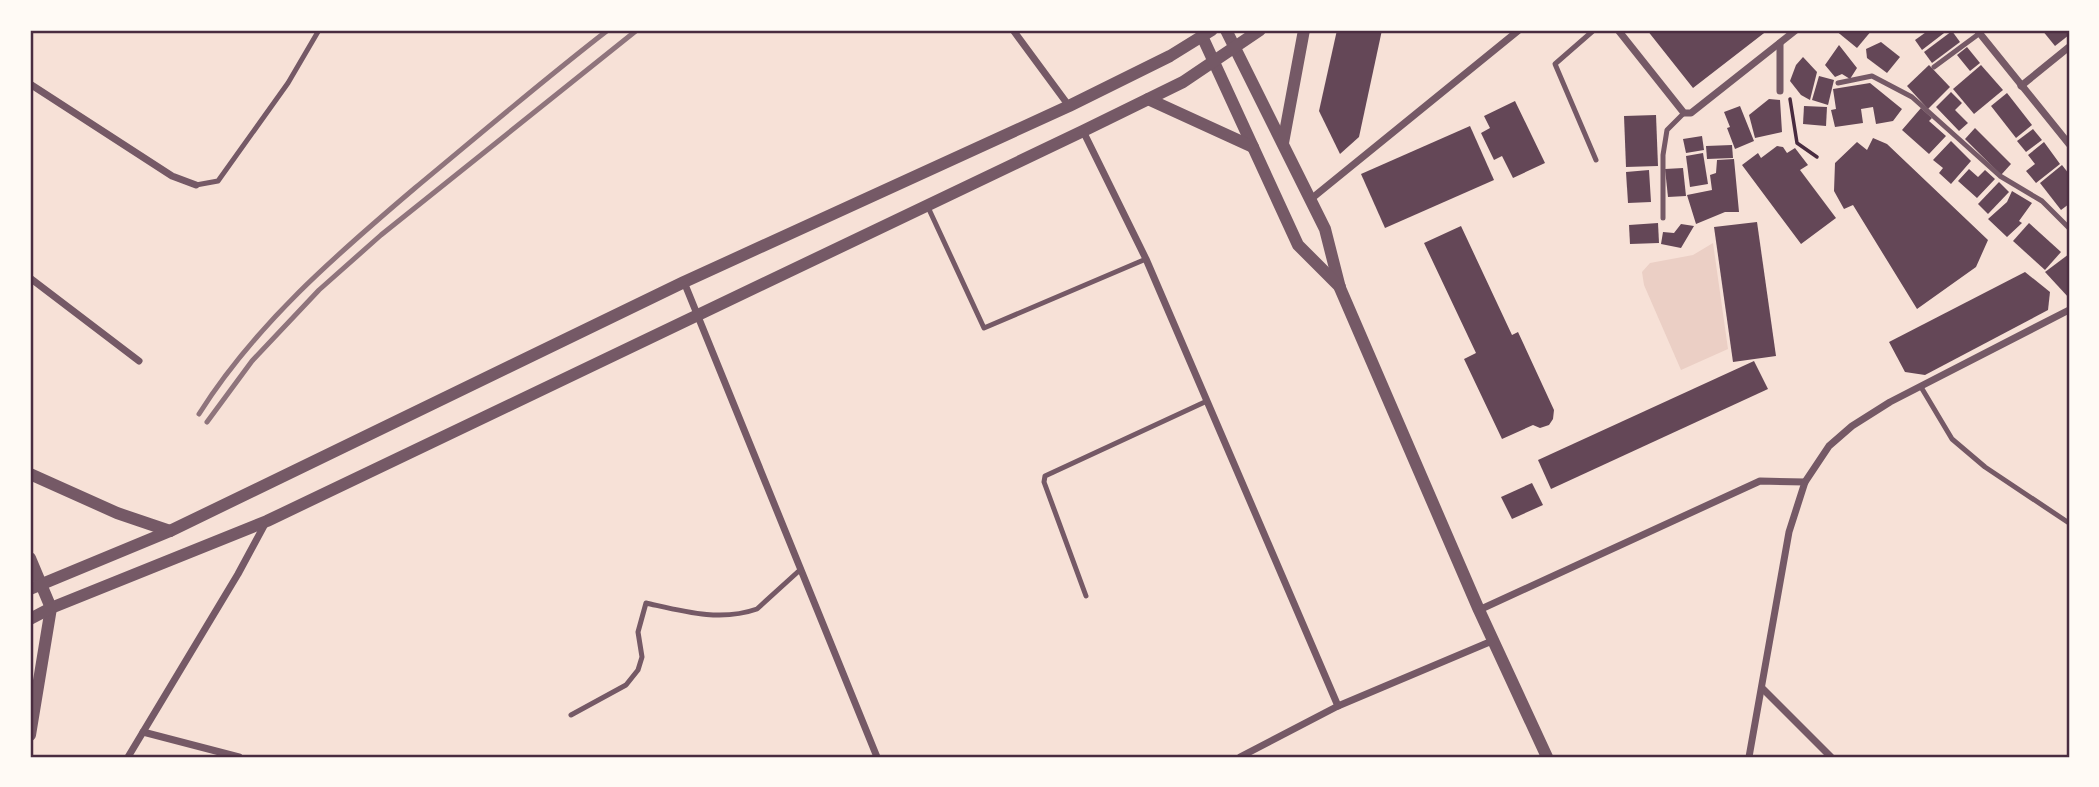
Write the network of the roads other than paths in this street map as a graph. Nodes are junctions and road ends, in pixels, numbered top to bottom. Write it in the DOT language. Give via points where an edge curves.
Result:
graph roads {
  1 [pos="319,30"];
  2 [pos="1013,30"];
  3 [pos="1226,30"];
  4 [pos="1260,30"];
  5 [pos="1304,30"];
  6 [pos="1519,30"];
  7 [pos="1594,30"];
  8 [pos="1618,30"];
  9 [pos="1797,30"];
  10 [pos="1978,32"];
  11 [pos="1207,33"];
  12 [pos="1780,43"];
  13 [pos="1234,47"];
  14 [pos="2069,47"];
  15 [pos="1213,61"];
  16 [pos="1934,67"];
  17 [pos="1838,83"];
  18 [pos="30,84"];
  19 [pos="2021,86"];
  20 [pos="1780,91"];
  21 [pos="1148,99"];
  22 [pos="1069,106"];
  23 [pos="1684,113"];
  24 [pos="1083,131"];
  25 [pos="1283,144"];
  26 [pos="2069,144"];
  27 [pos="1253,147"];
  28 [pos="1596,160"];
  29 [pos="196,185"];
  30 [pos="1311,199"];
  31 [pos="927,205"];
  32 [pos="1663,218"];
  33 [pos="2069,228"];
  34 [pos="1146,259"];
  35 [pos="30,278"];
  36 [pos="684,282"];
  37 [pos="1340,288"];
  38 [pos="2069,310"];
  39 [pos="698,313"];
  40 [pos="139,361"];
  41 [pos="1921,387"];
  42 [pos="1208,401"];
  43 [pos="30,474"];
  44 [pos="1805,482"];
  45 [pos="267,521"];
  46 [pos="2069,523"];
  47 [pos="170,531"];
  48 [pos="30,558"];
  49 [pos="801,569"];
  50 [pos="35,587"];
  51 [pos="1086,596"];
  52 [pos="51,608"];
  53 [pos="1479,610"];
  54 [pos="30,619"];
  55 [pos="1492,641"];
  56 [pos="1762,688"];
  57 [pos="1338,706"];
  58 [pos="570,715"];
  59 [pos="143,732"];
  60 [pos="30,736"];
  61 [pos="128,757"];
  62 [pos="239,757"];
  63 [pos="877,757"];
  64 [pos="1240,757"];
  65 [pos="1547,757"];
  66 [pos="1749,757"];
  67 [pos="1831,757"];
  1 -- 29 [label="lane" via="288,83 218,181"];
  2 -- 22 [label="street"];
  3 -- 13 [label="street"];
  4 -- 13 [label="street"];
  5 -- 25 [label="street"];
  6 -- 30 [label="street"];
  7 -- 28 [label="lane" via="1555,64"];
  8 -- 23 [label="street"];
  9 -- 12 [label="street"];
  10 -- 16 [label="lane"];
  10 -- 19 [label="street"];
  11 -- 15 [label="street"];
  11 -- 22 [label="street"];
  12 -- 20 [label="street"];
  12 -- 23 [label="street" via="1691,113"];
  13 -- 15 [label="street"];
  13 -- 25 [label="street"];
  14 -- 19 [label="street"];
  15 -- 21 [label="street"];
  15 -- 27 [label="street"];
  17 -- 33 [label="lane" via="1872,76 1912,97 2000,176 2042,201"];
  18 -- 29 [label="street" via="172,176"];
  19 -- 26 [label="street"];
  21 -- 24 [label="street"];
  21 -- 27 [label="street"];
  22 -- 36 [label="street"];
  23 -- 32 [label="lane" via="1667,130"];
  24 -- 31 [label="street"];
  24 -- 34 [label="street"];
  25 -- 30 [label="street"];
  27 -- 37 [label="street" via="1298,245"];
  30 -- 37 [label="street" via="1325,229"];
  31 -- 34 [label="lane" via="984,328"];
  31 -- 39 [label="street"];
  34 -- 42 [label="street"];
  35 -- 40 [label="street"];
  36 -- 39 [label="street"];
  36 -- 47 [label="street"];
  37 -- 53 [label="street"];
  38 -- 41 [label="street"];
  39 -- 45 [label="street"];
  39 -- 49 [label="street"];
  41 -- 44 [label="street" via="1852,426 1829,446"];
  41 -- 46 [label="lane" via="1952,439"];
  42 -- 51 [label="lane" via="1045,476"];
  42 -- 57 [label="street"];
  43 -- 47 [label="street"];
  44 -- 53 [label="street" via="1760,481"];
  44 -- 56 [label="street" via="1789,532"];
  45 -- 52 [label="street"];
  45 -- 59 [label="street"];
  47 -- 50 [label="street"];
  48 -- 50 [label="street"];
  49 -- 58 [label="lane" via="749,612 694,614 646,603 638,632 642,657 638,670 626,685"];
  49 -- 63 [label="street"];
  50 -- 52 [label="street"];
  52 -- 54 [label="street"];
  52 -- 60 [label="street"];
  53 -- 55 [label="street"];
  55 -- 57 [label="street"];
  55 -- 65 [label="street"];
  56 -- 66 [label="street"];
  56 -- 67 [label="street"];
  57 -- 64 [label="street"];
  59 -- 61 [label="street"];
  59 -- 62 [label="street"];
}
